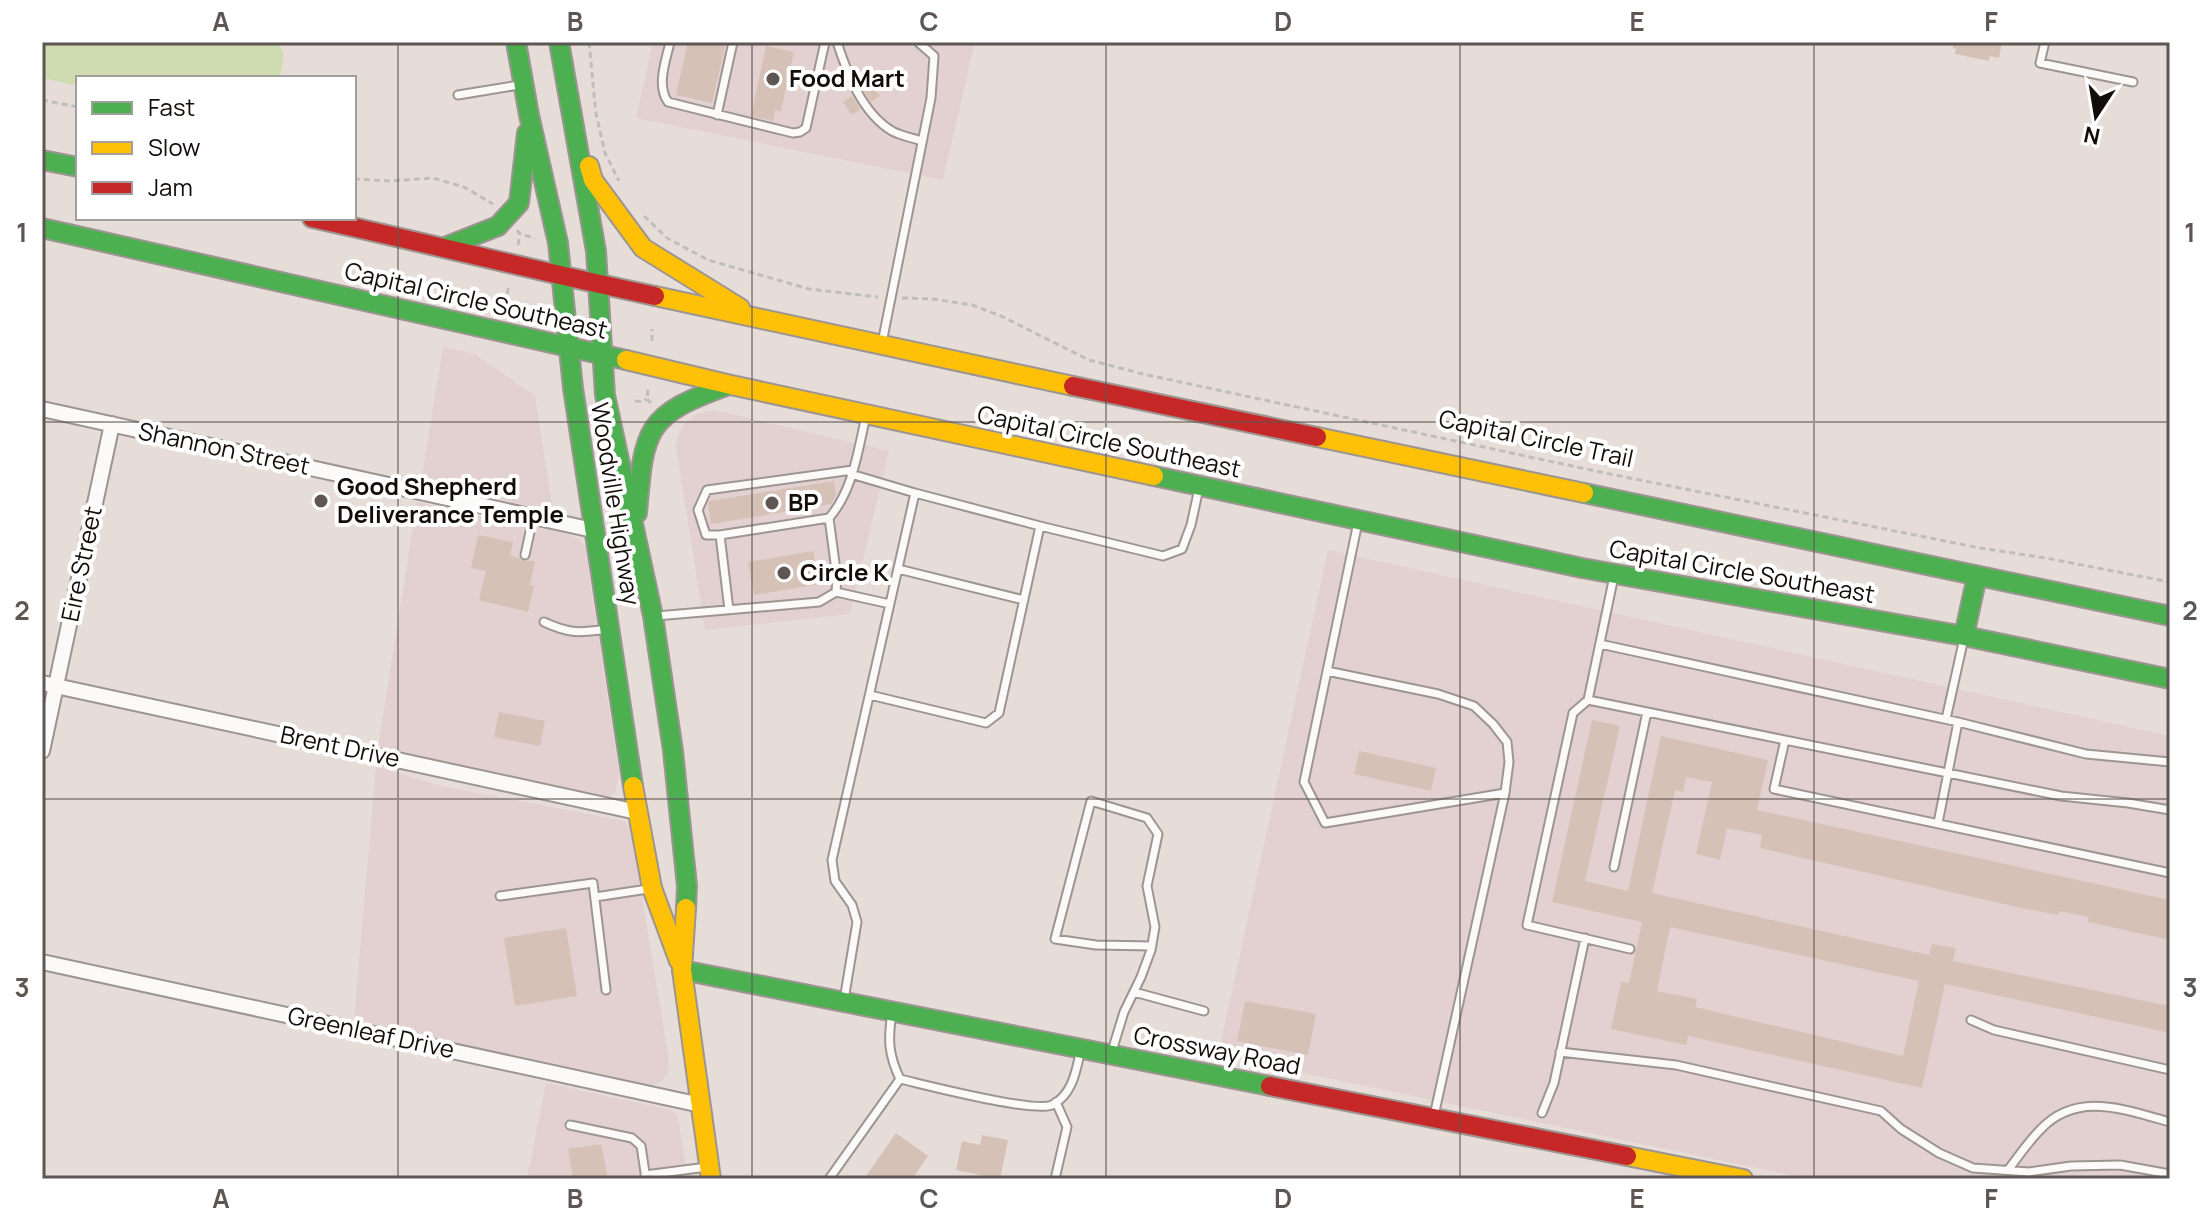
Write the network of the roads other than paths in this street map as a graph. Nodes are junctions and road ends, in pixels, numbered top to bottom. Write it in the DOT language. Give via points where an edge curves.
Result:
graph roads {
  1 [pos="516,42"];
  2 [pos="559,42"];
  3 [pos="670,42"];
  4 [pos="733,42"];
  5 [pos="825,42"];
  6 [pos="837,42"];
  7 [pos="918,42"];
  8 [pos="2045,42"];
  9 [pos="2133,82"];
  10 [pos="524,85"];
  11 [pos="458,95"];
  12 [pos="529,115"];
  13 [pos="717,115"];
  14 [pos="574,121"];
  15 [pos="922,141"];
  16 [pos="42,160"];
  17 [pos="76,167"];
  18 [pos="321,220"];
  19 [pos="42,228"];
  20 [pos="445,247"];
  21 [pos="561,276"];
  22 [pos="598,284"];
  23 [pos="755,317"];
  24 [pos="881,345"];
  25 [pos="568,346"];
  26 [pos="602,354"];
  27 [pos="731,385"];
  28 [pos="42,409"];
  29 [pos="866,414"];
  30 [pos="112,424"];
  31 [pos="852,472"];
  32 [pos="1199,486"];
  33 [pos="915,493"];
  34 [pos="534,517"];
  35 [pos="829,518"];
  36 [pos="1358,520"];
  37 [pos="1040,526"];
  38 [pos="593,530"];
  39 [pos="635,535"];
  40 [pos="720,535"];
  41 [pos="525,555"];
  42 [pos="898,569"];
  43 [pos="1614,574"];
  44 [pos="1977,576"];
  45 [pos="836,592"];
  46 [pos="1024,600"];
  47 [pos="890,604"];
  48 [pos="729,610"];
  49 [pos="653,616"];
  50 [pos="2170,616"];
  51 [pos="544,622"];
  52 [pos="609,628"];
  53 [pos="1964,636"];
  54 [pos="1600,644"];
  55 [pos="1327,671"];
  56 [pos="2170,679"];
  57 [pos="49,684"];
  58 [pos="870,695"];
  59 [pos="1588,700"];
  60 [pos="1647,712"];
  61 [pos="1946,719"];
  62 [pos="1958,722"];
  63 [pos="1785,740"];
  64 [pos="42,751"];
  65 [pos="2170,762"];
  66 [pos="1948,774"];
  67 [pos="1505,793"];
  68 [pos="2170,810"];
  69 [pos="637,812"];
  70 [pos="1938,823"];
  71 [pos="1614,867"];
  72 [pos="2170,873"];
  73 [pos="652,888"];
  74 [pos="500,896"];
  75 [pos="595,897"];
  76 [pos="1585,938"];
  77 [pos="1152,946"];
  78 [pos="1630,949"];
  79 [pos="42,962"];
  80 [pos="682,970"];
  81 [pos="606,990"];
  82 [pos="1134,992"];
  83 [pos="844,1002"];
  84 [pos="1204,1011"];
  85 [pos="892,1012"];
  86 [pos="1971,1020"];
  87 [pos="1081,1049"];
  88 [pos="1560,1052"];
  89 [pos="1111,1054"];
  90 [pos="2170,1070"];
  91 [pos="900,1079"];
  92 [pos="1056,1102"];
  93 [pos="701,1105"];
  94 [pos="1542,1113"];
  95 [pos="1434,1118"];
  96 [pos="2170,1122"];
  97 [pos="570,1125"];
  98 [pos="2008,1170"];
  99 [pos="710,1173"];
  100 [pos="2170,1174"];
  101 [pos="646,1177"];
  102 [pos="829,1179"];
  103 [pos="1055,1179"];
  104 [pos="1743,1179"];
  1 -- 10 [label="main road, Woodville Highway"];
  2 -- 14 [label="main road, Woodville Highway"];
  3 -- 13 [label="lane" via="661,85 668,102"];
  4 -- 13 [label="lane"];
  5 -- 13 [label="lane" via="806,128 793,133"];
  6 -- 15 [label="lane" via="868,110 892,131"];
  7 -- 15 [label="lane" via="934,56"];
  8 -- 9 [label="lane" via="2040,63"];
  10 -- 11 [label="lane"];
  10 -- 12 [label="main road, Woodville Highway"];
  12 -- 20 [label="main road" via="519,203 498,226"];
  12 -- 21 [label="main road, Woodville Highway"];
  14 -- 22 [label="main road, Woodville Highway"];
  14 -- 23 [label="main road" via="593,180 643,248"];
  15 -- 24 [label="lane"];
  16 -- 17 [label="main road"];
  18 -- 20 [label="main road, Capital Circle Southeast"];
  19 -- 25 [label="main road, Capital Circle Southeast"];
  20 -- 21 [label="main road, Capital Circle Southeast"];
  21 -- 22 [label="main road, Capital Circle Southeast"];
  21 -- 25 [label="main road, Woodville Highway"];
  22 -- 23 [label="main road, Capital Circle Southeast"];
  22 -- 26 [label="main road, Woodville Highway"];
  23 -- 24 [label="main road, Capital Circle Southeast"];
  24 -- 44 [label="main road, Capital Circle Southeast"];
  25 -- 26 [label="main road, Capital Circle Southeast"];
  25 -- 38 [label="main road, Woodville Highway"];
  26 -- 27 [label="main road, Capital Circle Southeast"];
  26 -- 39 [label="main road, Woodville Highway" via="605,395"];
  27 -- 29 [label="main road, Capital Circle Southeast"];
  27 -- 39 [label="main road" via="690,398 651,429 642,454"];
  28 -- 30 [label="street, Shannon Street"];
  29 -- 31 [label="lane"];
  29 -- 32 [label="main road, Capital Circle Southeast"];
  30 -- 34 [label="street, Shannon Street"];
  30 -- 57 [label="street, Eire Street"];
  31 -- 33 [label="lane"];
  31 -- 35 [label="lane"];
  31 -- 40 [label="lane" via="707,490 698,510 706,535"];
  32 -- 36 [label="main road, Capital Circle Southeast"];
  32 -- 37 [label="lane" via="1182,549 1163,556"];
  33 -- 37 [label="lane"];
  33 -- 42 [label="lane"];
  34 -- 38 [label="street, Shannon Street"];
  34 -- 41 [label="lane"];
  35 -- 40 [label="lane"];
  35 -- 45 [label="lane"];
  36 -- 43 [label="main road, Capital Circle Southeast"];
  36 -- 55 [label="lane"];
  37 -- 46 [label="lane"];
  38 -- 52 [label="main road, Woodville Highway"];
  39 -- 49 [label="main road, Woodville Highway"];
  40 -- 48 [label="lane"];
  42 -- 46 [label="lane"];
  42 -- 47 [label="lane"];
  43 -- 53 [label="main road, Capital Circle Southeast"];
  43 -- 54 [label="lane"];
  44 -- 50 [label="main road, Capital Circle Southeast"];
  44 -- 53 [label="main road"];
  45 -- 47 [label="lane"];
  45 -- 48 [label="lane" via="819,602"];
  46 -- 58 [label="lane" via="999,713 986,723"];
  47 -- 58 [label="lane"];
  48 -- 49 [label="lane"];
  49 -- 80 [label="main road, Woodville Highway" via="687,886"];
  51 -- 52 [label="lane" via="577,633"];
  52 -- 69 [label="main road, Woodville Highway"];
  53 -- 56 [label="main road, Capital Circle Southeast"];
  53 -- 61 [label="lane"];
  54 -- 59 [label="lane"];
  54 -- 61 [label="lane"];
  55 -- 67 [label="lane" via="1474,706 1507,742"];
  55 -- 67 [label="lane" via="1304,782 1325,823"];
  57 -- 64 [label="street, Eire Street"];
  57 -- 69 [label="street, Brent Drive"];
  58 -- 83 [label="lane" via="832,860 835,881 857,922"];
  59 -- 60 [label="lane"];
  59 -- 76 [label="lane" via="1573,713 1527,925"];
  60 -- 63 [label="lane"];
  60 -- 71 [label="lane"];
  61 -- 62 [label="lane"];
  62 -- 65 [label="lane" via="2086,754"];
  62 -- 66 [label="lane"];
  63 -- 66 [label="lane"];
  63 -- 70 [label="lane" via="1774,789"];
  66 -- 68 [label="lane"];
  66 -- 70 [label="lane"];
  67 -- 95 [label="lane"];
  69 -- 73 [label="main road, Woodville Highway"];
  70 -- 72 [label="lane"];
  73 -- 75 [label="lane"];
  73 -- 80 [label="main road, Woodville Highway"];
  74 -- 75 [label="lane" via="593,883"];
  75 -- 81 [label="lane"];
  76 -- 78 [label="lane"];
  76 -- 88 [label="lane"];
  77 -- 77 [label="lane" via="1155,927 1147,886 1158,834 1147,818 1091,801 1055,939"];
  77 -- 82 [label="lane"];
  79 -- 93 [label="street, Greenleaf Drive"];
  80 -- 83 [label="main road, Crossway Road"];
  80 -- 93 [label="main road, Woodville Highway"];
  82 -- 84 [label="lane"];
  82 -- 89 [label="lane"];
  83 -- 85 [label="main road, Crossway Road"];
  85 -- 87 [label="main road, Crossway Road"];
  85 -- 91 [label="lane" via="888,1039"];
  86 -- 90 [label="lane" via="1994,1030"];
  87 -- 89 [label="main road, Crossway Road"];
  87 -- 92 [label="lane" via="1066,1095"];
  88 -- 94 [label="lane"];
  88 -- 98 [label="lane" via="1676,1065 1881,1111 1939,1153 1973,1168"];
  89 -- 95 [label="main road, Crossway Road"];
  91 -- 92 [label="lane" via="1027,1107"];
  91 -- 102 [label="lane"];
  92 -- 103 [label="lane" via="1067,1127"];
  93 -- 99 [label="main road, Woodville Highway"];
  95 -- 104 [label="main road, Crossway Road"];
  96 -- 98 [label="lane" via="2115,1108 2066,1110 2041,1128"];
  97 -- 101 [label="lane" via="632,1138 641,1146"];
  98 -- 100 [label="lane" via="2120,1165"];
  99 -- 101 [label="lane"];
}
